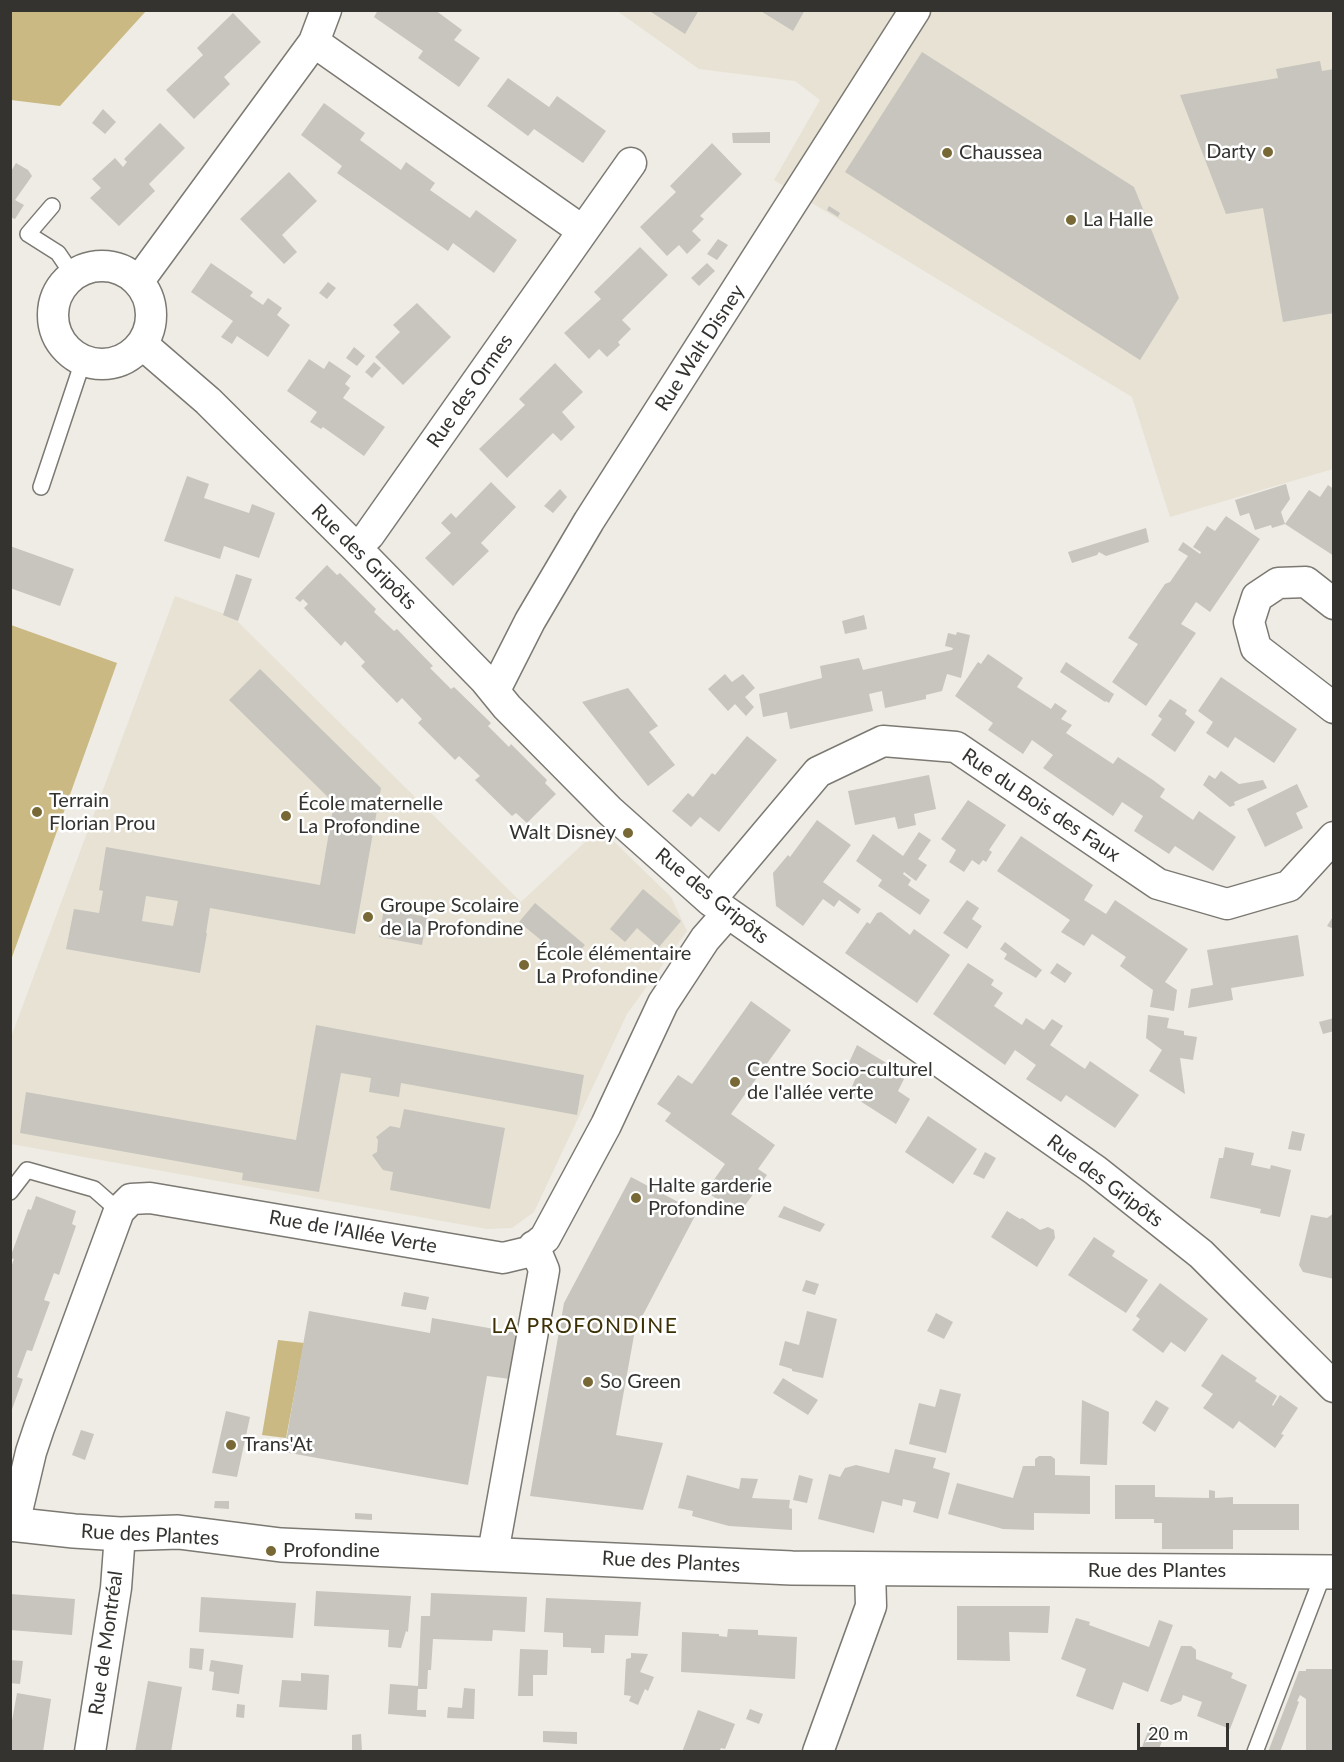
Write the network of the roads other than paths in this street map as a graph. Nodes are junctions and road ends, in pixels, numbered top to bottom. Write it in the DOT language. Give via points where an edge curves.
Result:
graph roads {
  1 [pos="326,10"];
  2 [pos="915,10"];
  3 [pos="314,42"];
  4 [pos="631,163"];
  5 [pos="52,206"];
  6 [pos="583,231"];
  7 [pos="73,274"];
  8 [pos="138,282"];
  9 [pos="142,344"];
  10 [pos="83,361"];
  11 [pos="41,487"];
  12 [pos="356,548"];
  13 [pos="1334,604"];
  14 [pos="495,690"];
  15 [pos="1334,708"];
  16 [pos="1334,837"];
  17 [pos="719,907"];
  18 [pos="10,1192"];
  19 [pos="119,1211"];
  20 [pos="534,1246"];
  21 [pos="1334,1387"];
  22 [pos="12,1524"];
  23 [pos="120,1534"];
  24 [pos="493,1554"];
  25 [pos="870,1569"];
  26 [pos="1329,1572"];
  27 [pos="90,1752"];
  28 [pos="818,1752"];
  29 [pos="1255,1752"];
  1 -- 3 [label="street"];
  2 -- 14 [label="street, Rue Walt Disney" via="589,521"];
  3 -- 6 [label="street"];
  3 -- 8 [label="street"];
  4 -- 6 [label="street, Rue des Ormes"];
  5 -- 7 [label="lane" via="28,234 58,253"];
  6 -- 12 [label="street, Rue des Ormes" via="369,535"];
  7 -- 8 [label="street" via="88,267 118,268"];
  7 -- 10 [label="street" via="63,283 52,307 56,335 67,350"];
  8 -- 9 [label="street" via="150,302 150,326"];
  9 -- 10 [label="street" via="126,358 103,364"];
  9 -- 12 [label="street, Rue des Gripôts" via="208,401"];
  10 -- 11 [label="lane"];
  12 -- 14 [label="street, Rue des Gripôts"];
  13 -- 15 [label="street" via="1306,582 1278,583 1257,597 1249,622 1256,648"];
  14 -- 17 [label="street, Rue des Gripôts" via="507,707 610,811"];
  16 -- 17 [label="street, Rue du Bois des Faux" via="1289,886 1227,904 1158,884 956,747 883,741 818,772 722,886"];
  17 -- 20 [label="street, Rue de l'Allée Verte" via="705,939 663,1003 606,1125 545,1238"];
  17 -- 21 [label="street, Rue des Gripôts" via="1104,1177 1201,1254"];
  18 -- 19 [label="lane" via="27,1170 94,1189"];
  19 -- 20 [label="street, Rue de l'Allée Verte" via="131,1199 150,1198 503,1258 528,1252"];
  19 -- 22 [label="street" via="31,1452"];
  20 -- 24 [label="street" via="544,1270"];
  22 -- 23 [label="street, Rue des Plantes"];
  23 -- 24 [label="street, Rue des Plantes" via="178,1532 281,1545"];
  23 -- 27 [label="street, Rue de Montréal" via="116,1588"];
  24 -- 25 [label="street, Rue des Plantes"];
  25 -- 26 [label="street, Rue des Plantes"];
  25 -- 28 [label="street" via="872,1606"];
  26 -- 29 [label="lane"];
}
